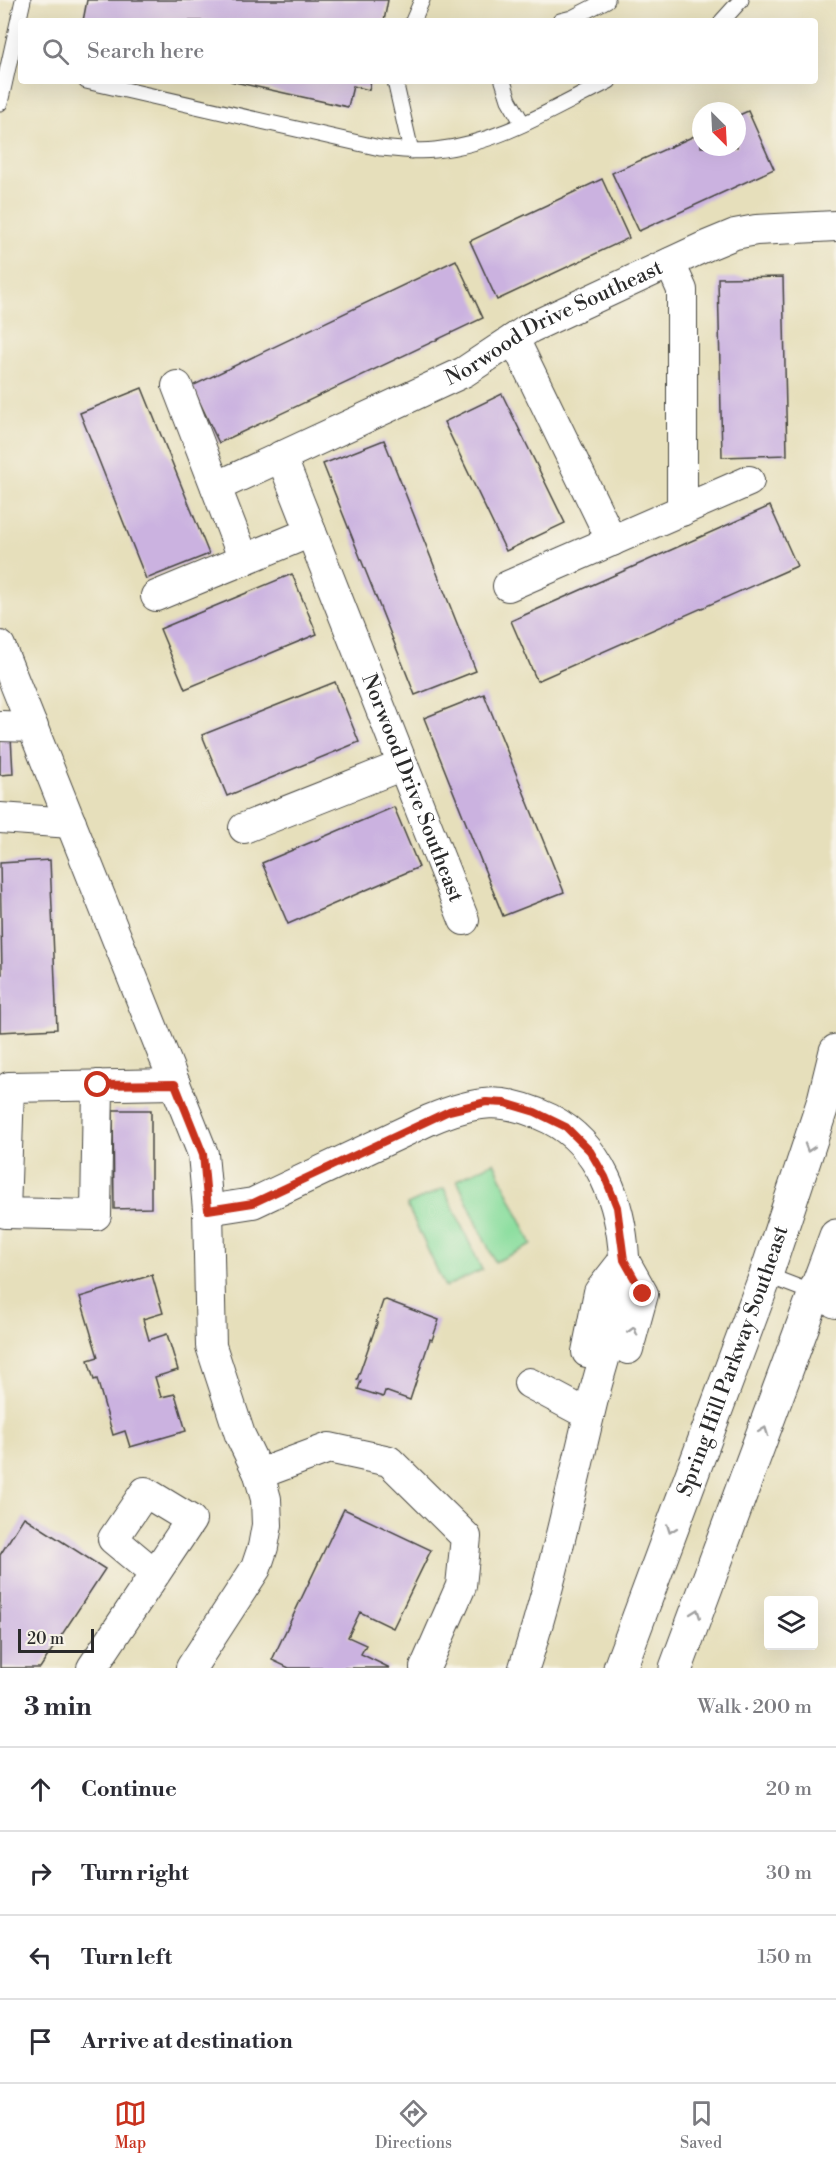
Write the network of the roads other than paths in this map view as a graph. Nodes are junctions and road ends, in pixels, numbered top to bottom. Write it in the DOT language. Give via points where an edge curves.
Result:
graph roads {
  1 [pos="23,0"];
  2 [pos="422,0"];
  3 [pos="607,0"];
  4 [pos="741,0"];
  5 [pos="21,18"];
  6 [pos="414,18"];
  7 [pos="572,18"];
  8 [pos="725,18"];
  9 [pos="18,41"];
  10 [pos="15,65"];
  11 [pos="99,84"];
  12 [pos="396,84"];
  13 [pos="504,84"];
  14 [pos="603,84"];
  15 [pos="0,103"];
  16 [pos="523,124"];
  17 [pos="411,151"];
  18 [pos="836,226"];
  19 [pos="670,262"];
  20 [pos="514,339"];
  21 [pos="177,386"];
  22 [pos="281,456"];
  23 [pos="749,482"];
  24 [pos="216,487"];
  25 [pos="682,511"];
  26 [pos="311,532"];
  27 [pos="612,541"];
  28 [pos="244,560"];
  29 [pos="508,586"];
  30 [pos="156,596"];
  31 [pos="0,646"];
  32 [pos="0,726"];
  33 [pos="33,727"];
  34 [pos="403,765"];
  35 [pos="0,818"];
  36 [pos="71,823"];
  37 [pos="244,828"];
  38 [pos="464,920"];
  39 [pos="836,1051"];
  40 [pos="175,1084"];
  41 [pos="98,1085"];
  42 [pos="208,1210"];
  43 [pos="836,1236"];
  44 [pos="624,1260"];
  45 [pos="766,1275"];
  46 [pos="826,1298"];
  47 [pos="599,1374"];
  48 [pos="529,1383"];
  49 [pos="589,1415"];
  50 [pos="259,1474"];
  51 [pos="155,1574"];
  52 [pos="92,1668"];
  53 [pos="192,1668"];
  54 [pos="425,1668"];
  55 [pos="524,1668"];
  56 [pos="620,1668"];
  57 [pos="676,1668"];
  1 -- 5 [label="lane"];
  2 -- 6 [label="lane"];
  3 -- 7 [label="lane"];
  4 -- 8 [label="lane"];
  9 -- 10 [label="lane"];
  10 -- 15 [label="lane"];
  11 -- 17 [label="lane" via="381,148"];
  12 -- 17 [label="lane"];
  13 -- 16 [label="lane"];
  14 -- 16 [label="lane"];
  16 -- 17 [label="lane" via="462,145"];
  18 -- 19 [label="street, Norwood Drive Southeast" via="735,234"];
  19 -- 20 [label="street, Norwood Drive Southeast"];
  19 -- 25 [label="street" via="682,290"];
  20 -- 22 [label="street, Norwood Drive Southeast" via="464,372"];
  20 -- 27 [label="street"];
  21 -- 24 [label="street"];
  22 -- 24 [label="street, Norwood Drive Southeast"];
  22 -- 26 [label="street, Norwood Drive Southeast"];
  23 -- 25 [label="street"];
  24 -- 28 [label="street"];
  25 -- 27 [label="street"];
  26 -- 28 [label="street"];
  26 -- 34 [label="street, Norwood Drive Southeast"];
  27 -- 29 [label="street"];
  28 -- 30 [label="street"];
  31 -- 33 [label="street"];
  32 -- 33 [label="street"];
  33 -- 36 [label="street"];
  34 -- 37 [label="street"];
  34 -- 38 [label="street, Norwood Drive Southeast"];
  35 -- 36 [label="street"];
  36 -- 40 [label="street"];
  39 -- 45 [label="street, Spring Hill Parkway Southeast, one-way" via="825,1100"];
  40 -- 41 [label="street"];
  40 -- 42 [label="street" via="203,1154"];
  41 -- 41 [label="street" via="9,1087 5,1213 96,1215"];
  42 -- 44 [label="street" via="253,1203 449,1111 486,1102 505,1103 566,1127 590,1151 617,1207"];
  42 -- 50 [label="street" via="211,1346 240,1435"];
  43 -- 46 [label="street"];
  44 -- 47 [label="street" via="599,1292 587,1351"];
  47 -- 44 [label="street, one-way" via="626,1358 643,1294"];
  45 -- 46 [label="lane"];
  45 -- 56 [label="street, Spring Hill Parkway Southeast, one-way"];
  57 -- 46 [label="street, one-way"];
  47 -- 49 [label="street"];
  48 -- 49 [label="street"];
  49 -- 55 [label="street" via="556,1563"];
  50 -- 53 [label="street" via="266,1499 267,1525 256,1568"];
  50 -- 54 [label="street" via="329,1448 389,1461 466,1537 461,1586"];
  51 -- 52 [label="street"];
}
